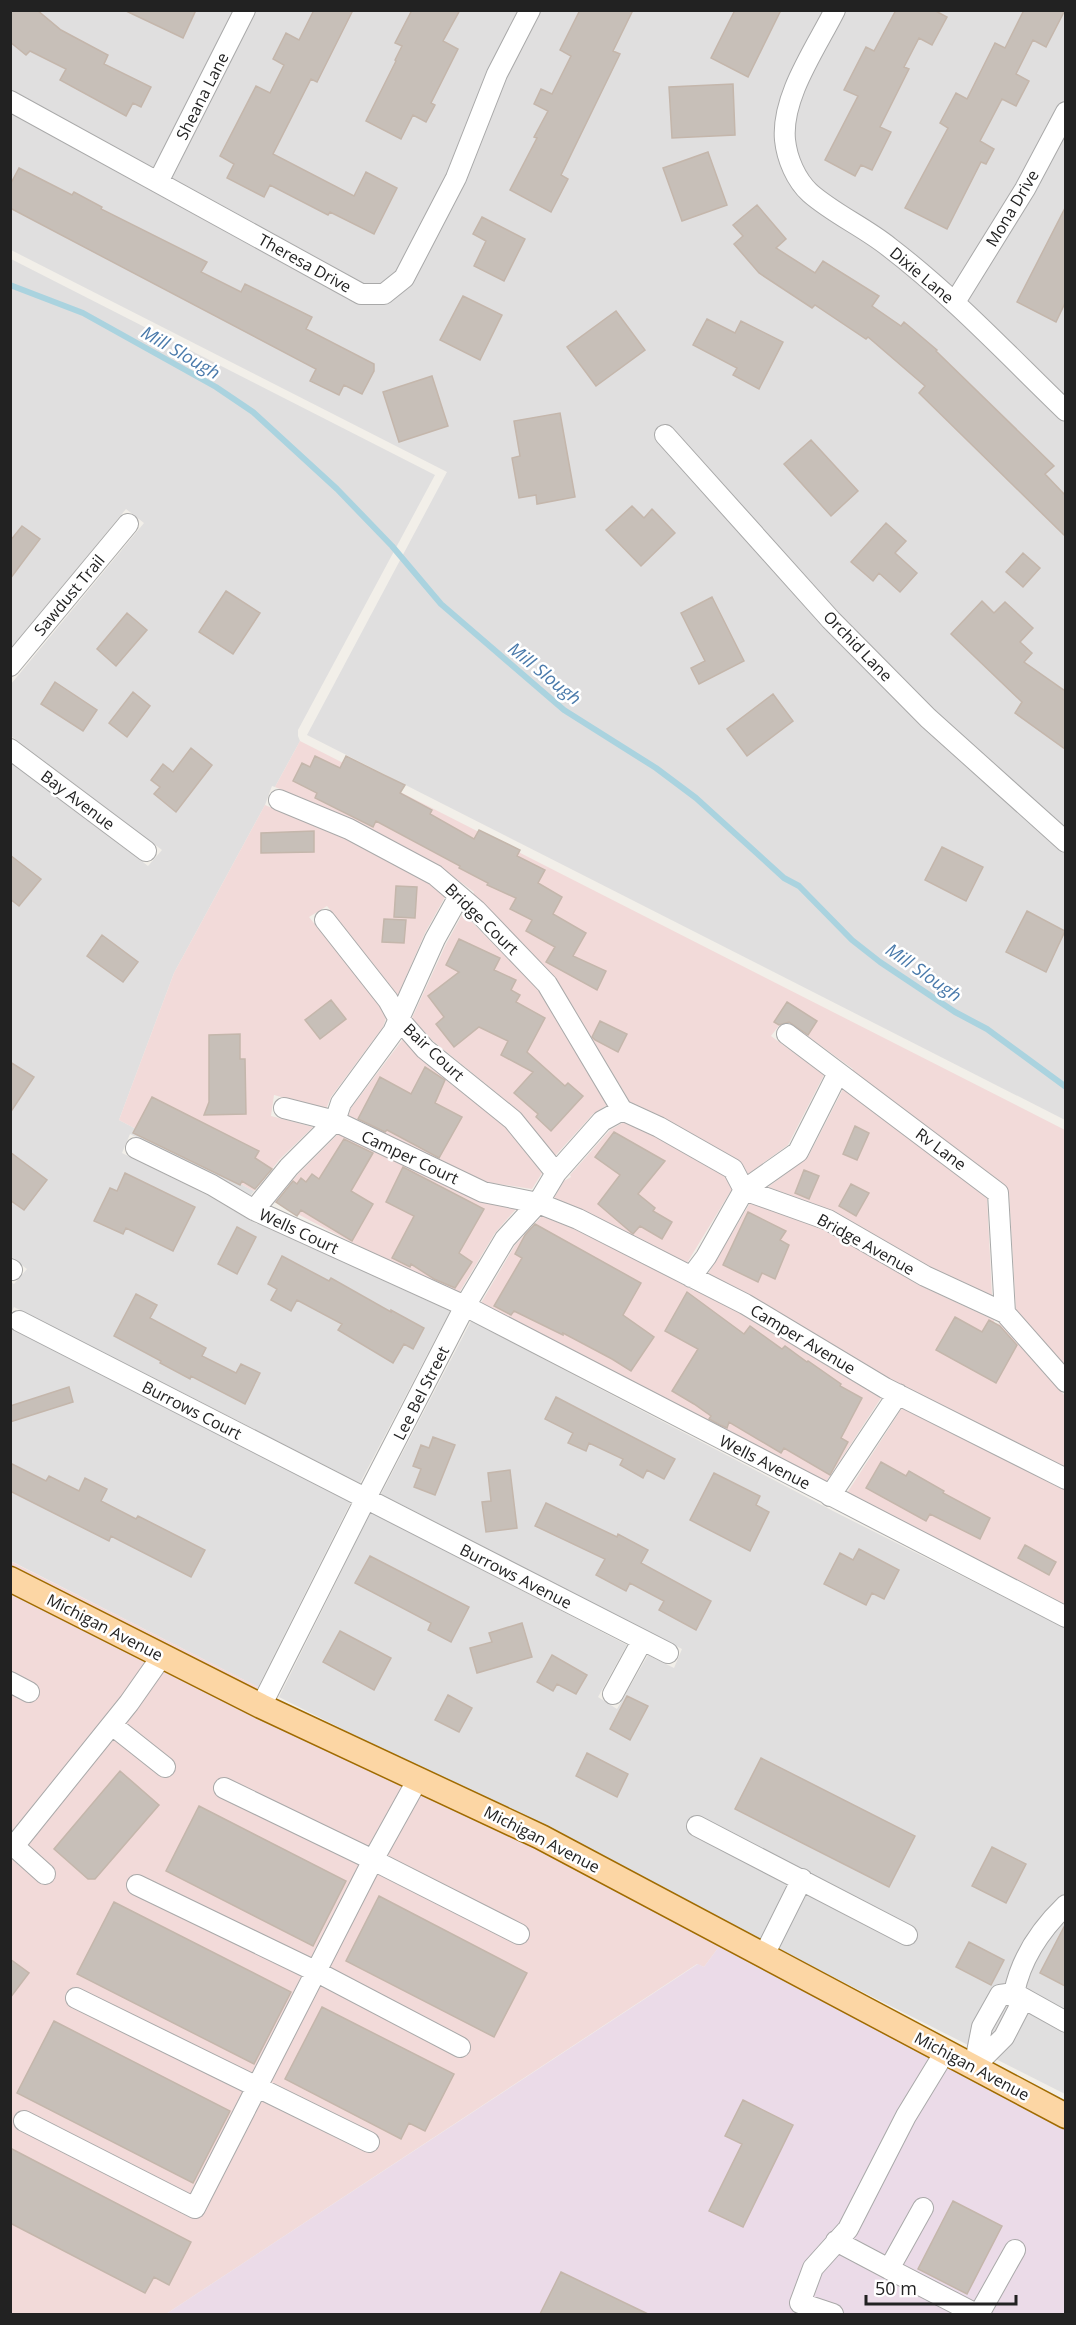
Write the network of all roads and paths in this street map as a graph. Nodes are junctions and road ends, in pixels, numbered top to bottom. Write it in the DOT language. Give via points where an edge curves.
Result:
graph roads {
  1 [pos="245,10"];
  2 [pos="530,10"];
  3 [pos="835,10"];
  4 [pos="10,101"];
  5 [pos="1065,112"];
  6 [pos="158,182"];
  7 [pos="955,302"];
  8 [pos="1065,411"];
  9 [pos="665,435"];
  10 [pos="128,524"];
  11 [pos="10,666"];
  12 [pos="10,749"];
  13 [pos="279,800"];
  14 [pos="1065,842"];
  15 [pos="146,851"];
  16 [pos="459,896"];
  17 [pos="325,920"];
  18 [pos="398,1018"];
  19 [pos="786,1034"];
  20 [pos="838,1073"];
  21 [pos="284,1108"];
  22 [pos="622,1110"];
  23 [pos="335,1121"];
  24 [pos="136,1148"];
  25 [pos="556,1173"];
  26 [pos="744,1190"];
  27 [pos="538,1203"];
  28 [pos="254,1210"];
  29 [pos="691,1277"];
  30 [pos="465,1306"];
  31 [pos="1005,1313"];
  32 [pos="19,1321"];
  33 [pos="1065,1382"];
  34 [pos="898,1394"];
  35 [pos="1065,1479"];
  36 [pos="830,1496"];
  37 [pos="366,1498"];
  38 [pos="10,1579"];
  39 [pos="1065,1617"];
  40 [pos="642,1641"];
  41 [pos="668,1653"];
  42 [pos="162,1656"];
  43 [pos="10,1682"];
  44 [pos="29,1692"];
  45 [pos="613,1694"];
  46 [pos="261,1706"];
  47 [pos="112,1725"];
  48 [pos="165,1767"];
  49 [pos="417,1779"];
  50 [pos="224,1788"];
  51 [pos="697,1826"];
  52 [pos="373,1860"];
  53 [pos="45,1874"];
  54 [pos="802,1879"];
  55 [pos="138,1885"];
  56 [pos="1065,1905"];
  57 [pos="519,1934"];
  58 [pos="907,1935"];
  59 [pos="764,1955"];
  60 [pos="317,1972"];
  61 [pos="1014,1993"];
  62 [pos="76,1998"];
  63 [pos="1065,2022"];
  64 [pos="460,2047"];
  65 [pos="945,2052"];
  66 [pos="974,2067"];
  67 [pos="257,2086"];
  68 [pos="1065,2116"];
  69 [pos="24,2121"];
  70 [pos="369,2142"];
  71 [pos="923,2208"];
  72 [pos="836,2241"];
  73 [pos="1016,2250"];
  74 [pos="889,2270"];
  75 [pos="797,2309"];
  76 [pos="833,2314"];
  77 [pos="977,2314"];
  1 -- 6 [label="street, Sheana Lane"];
  2 -- 6 [label="street, Theresa Drive" via="497,74 456,178 404,278 384,294 361,294"];
  3 -- 7 [label="street, Dixie Lane" via="786,111 785,141 792,170 808,192 887,246"];
  4 -- 6 [label="street, Theresa Drive"];
  5 -- 7 [label="street, Mona Drive" via="1025,189"];
  7 -- 8 [label="street, Dixie Lane"];
  9 -- 14 [label="street, Orchid Lane" via="847,636 928,718"];
  10 -- 11 [label="street, Sawdust Trail"];
  12 -- 15 [label="street, Bay Avenue"];
  13 -- 16 [label="street, Bridge Court" via="349,829 435,875"];
  16 -- 18 [label="street"];
  16 -- 22 [label="street, Bridge Court" via="548,984"];
  17 -- 18 [label="street, Bair Court"];
  18 -- 23 [label="street" via="393,1032 341,1103"];
  18 -- 25 [label="street, Bair Court" via="426,1049 513,1120"];
  19 -- 20 [label="street, Rv Lane"];
  20 -- 26 [label="street" via="798,1152"];
  20 -- 31 [label="street, Rv Lane" via="998,1193"];
  21 -- 23 [label="street, Camper Court"];
  22 -- 25 [label="street, Lee Bel Street" via="602,1121"];
  22 -- 26 [label="street" via="733,1169"];
  23 -- 27 [label="street, Camper Court" via="483,1192"];
  23 -- 28 [label="street" via="289,1167"];
  24 -- 28 [label="street, Wells Court"];
  25 -- 27 [label="street, Lee Bel Street"];
  26 -- 29 [label="street"];
  26 -- 31 [label="street, Bridge Avenue" via="828,1220 925,1276"];
  27 -- 29 [label="street, Camper Avenue" via="578,1219"];
  27 -- 30 [label="street, Lee Bel Street" via="505,1239"];
  28 -- 30 [label="street, Wells Court"];
  29 -- 34 [label="street, Camper Avenue" via="745,1304"];
  30 -- 36 [label="street, Wells Avenue"];
  30 -- 37 [label="street, Lee Bel Street"];
  31 -- 33 [label="street, Bridge Avenue"];
  32 -- 37 [label="street, Burrows Court"];
  34 -- 35 [label="street, Camper Avenue"];
  34 -- 36 [label="street"];
  36 -- 39 [label="street, Wells Avenue"];
  37 -- 40 [label="street, Burrows Avenue"];
  37 -- 46 [label="street, Lee Bel Street"];
  38 -- 42 [label="main road, Michigan Avenue"];
  40 -- 41 [label="street, Burrows Avenue"];
  40 -- 45 [label="street"];
  42 -- 46 [label="main road, Michigan Avenue"];
  42 -- 47 [label="street"];
  43 -- 44 [label="street"];
  46 -- 49 [label="main road, Michigan Avenue"];
  47 -- 48 [label="street"];
  47 -- 53 [label="street" via="18,1841 16,1848"];
  49 -- 52 [label="street"];
  49 -- 59 [label="main road, Michigan Avenue" via="541,1837"];
  50 -- 52 [label="street"];
  51 -- 54 [label="street"];
  52 -- 57 [label="street"];
  52 -- 60 [label="street"];
  54 -- 58 [label="street"];
  54 -- 59 [label="street"];
  55 -- 60 [label="street"];
  56 -- 61 [label="street" via="1037,1936 1017,1977"];
  59 -- 65 [label="main road, Michigan Avenue"];
  60 -- 64 [label="street"];
  60 -- 67 [label="street"];
  61 -- 63 [label="street"];
  61 -- 66 [label="street" via="1020,2006 1004,2037"];
  62 -- 67 [label="street"];
  65 -- 66 [label="main road, Michigan Avenue"];
  65 -- 72 [label="street" via="906,2116 848,2229"];
  66 -- 68 [label="main road, Michigan Avenue"];
  67 -- 69 [label="street" via="195,2208"];
  67 -- 70 [label="street"];
  71 -- 74 [label="street"];
  72 -- 74 [label="street"];
  72 -- 75 [label="street" via="813,2268"];
  73 -- 77 [label="street"];
  74 -- 77 [label="street"];
  75 -- 76 [label="street"];
}
